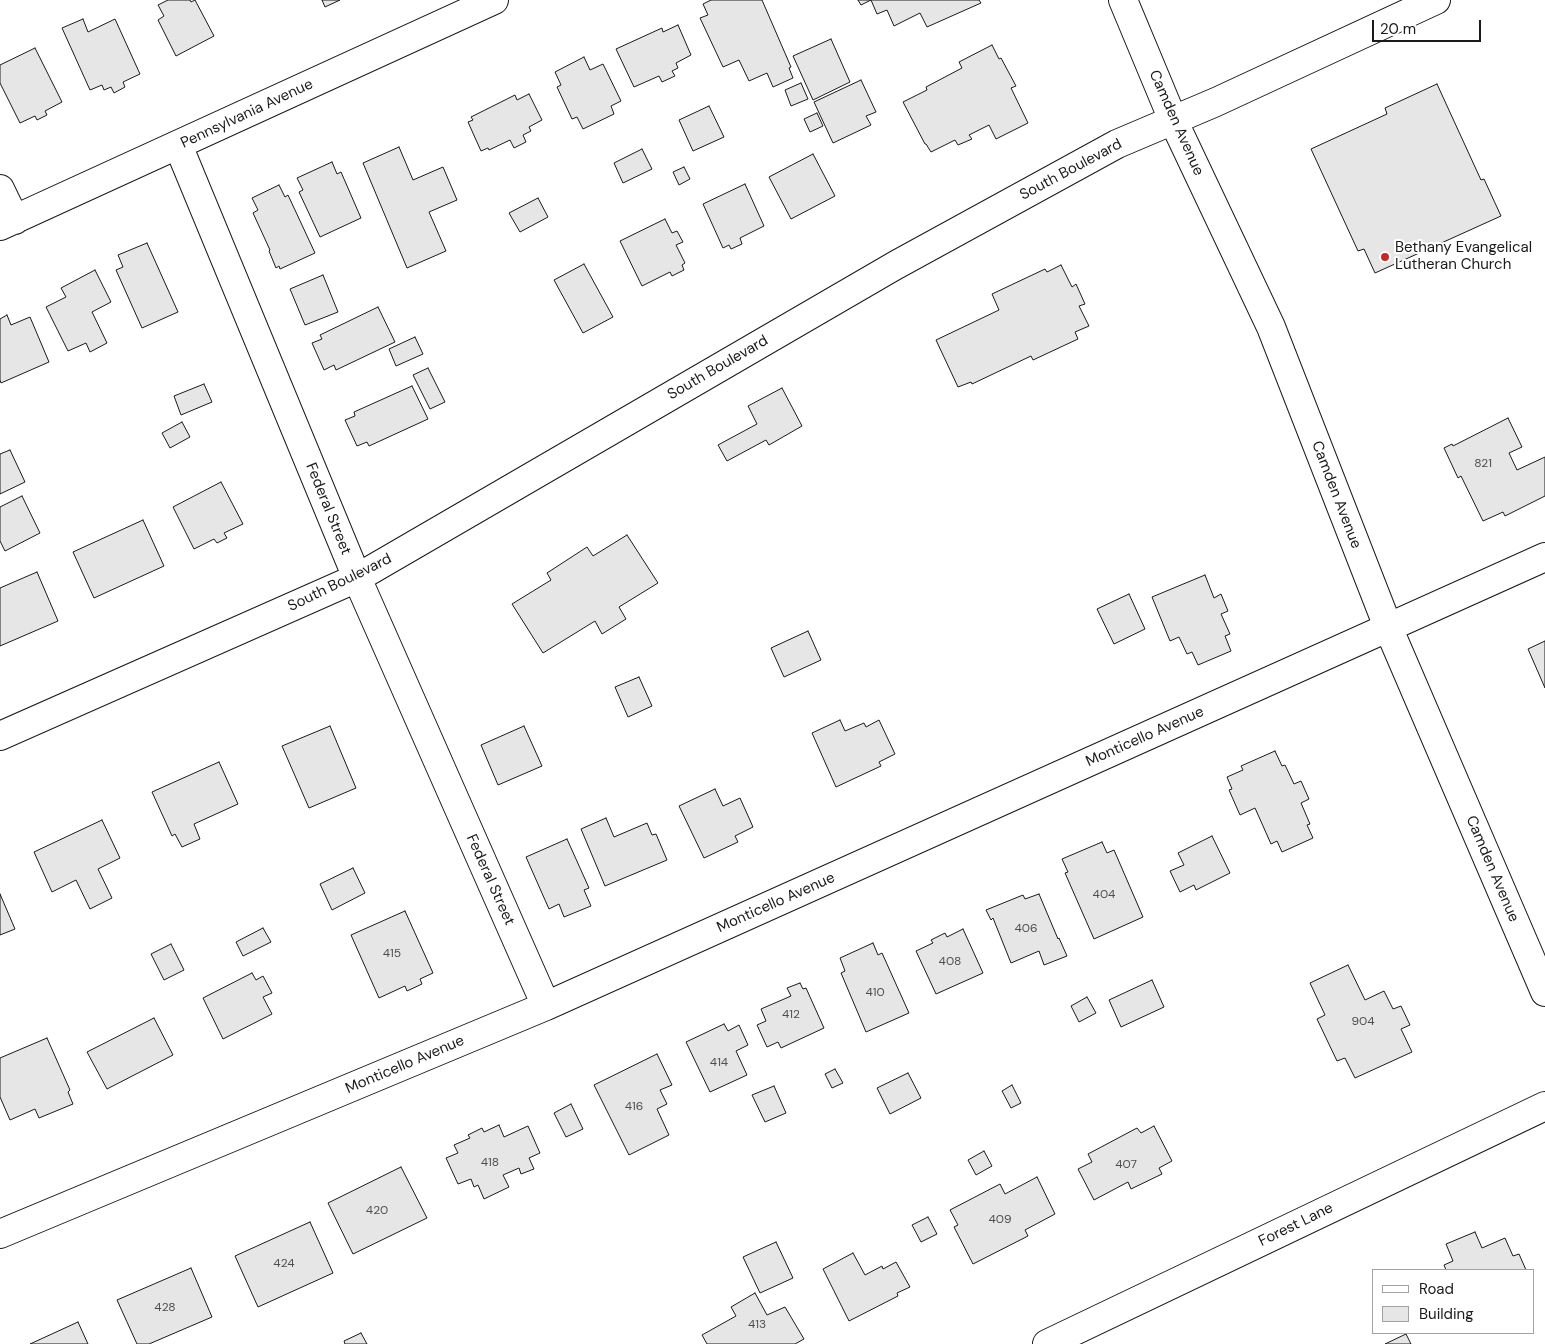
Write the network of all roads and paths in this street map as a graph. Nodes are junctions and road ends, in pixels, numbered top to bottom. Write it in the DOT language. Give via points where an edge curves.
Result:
graph roads {
  1 [pos="494,0"];
  2 [pos="1123,0"];
  3 [pos="1436,0"];
  4 [pos="1173,120"];
  5 [pos="178,145"];
  6 [pos="0,189"];
  7 [pos="7,223"];
  8 [pos="1545,557"];
  9 [pos="357,578"];
  10 [pos="1388,627"];
  11 [pos="0,736"];
  12 [pos="1545,992"];
  13 [pos="546,1006"];
  14 [pos="1545,1106"];
  15 [pos="0,1234"];
  16 [pos="1047,1344"];
  1 -- 5 [label="street, Pennsylvania Avenue"];
  2 -- 4 [label="street, Camden Avenue"];
  3 -- 4 [label="street, South Boulevard"];
  4 -- 9 [label="street, South Boulevard" via="1117,144 896,265"];
  4 -- 10 [label="street, Camden Avenue" via="1270,327"];
  5 -- 7 [label="street, Pennsylvania Avenue"];
  5 -- 9 [label="street, Federal Street"];
  6 -- 7 [label="street"];
  8 -- 10 [label="street, Monticello Avenue"];
  9 -- 11 [label="street, South Boulevard"];
  9 -- 13 [label="street, Federal Street"];
  10 -- 12 [label="street, Camden Avenue"];
  10 -- 13 [label="street, Monticello Avenue"];
  13 -- 15 [label="street, Monticello Avenue"];
  14 -- 16 [label="street, Forest Lane"];
}
